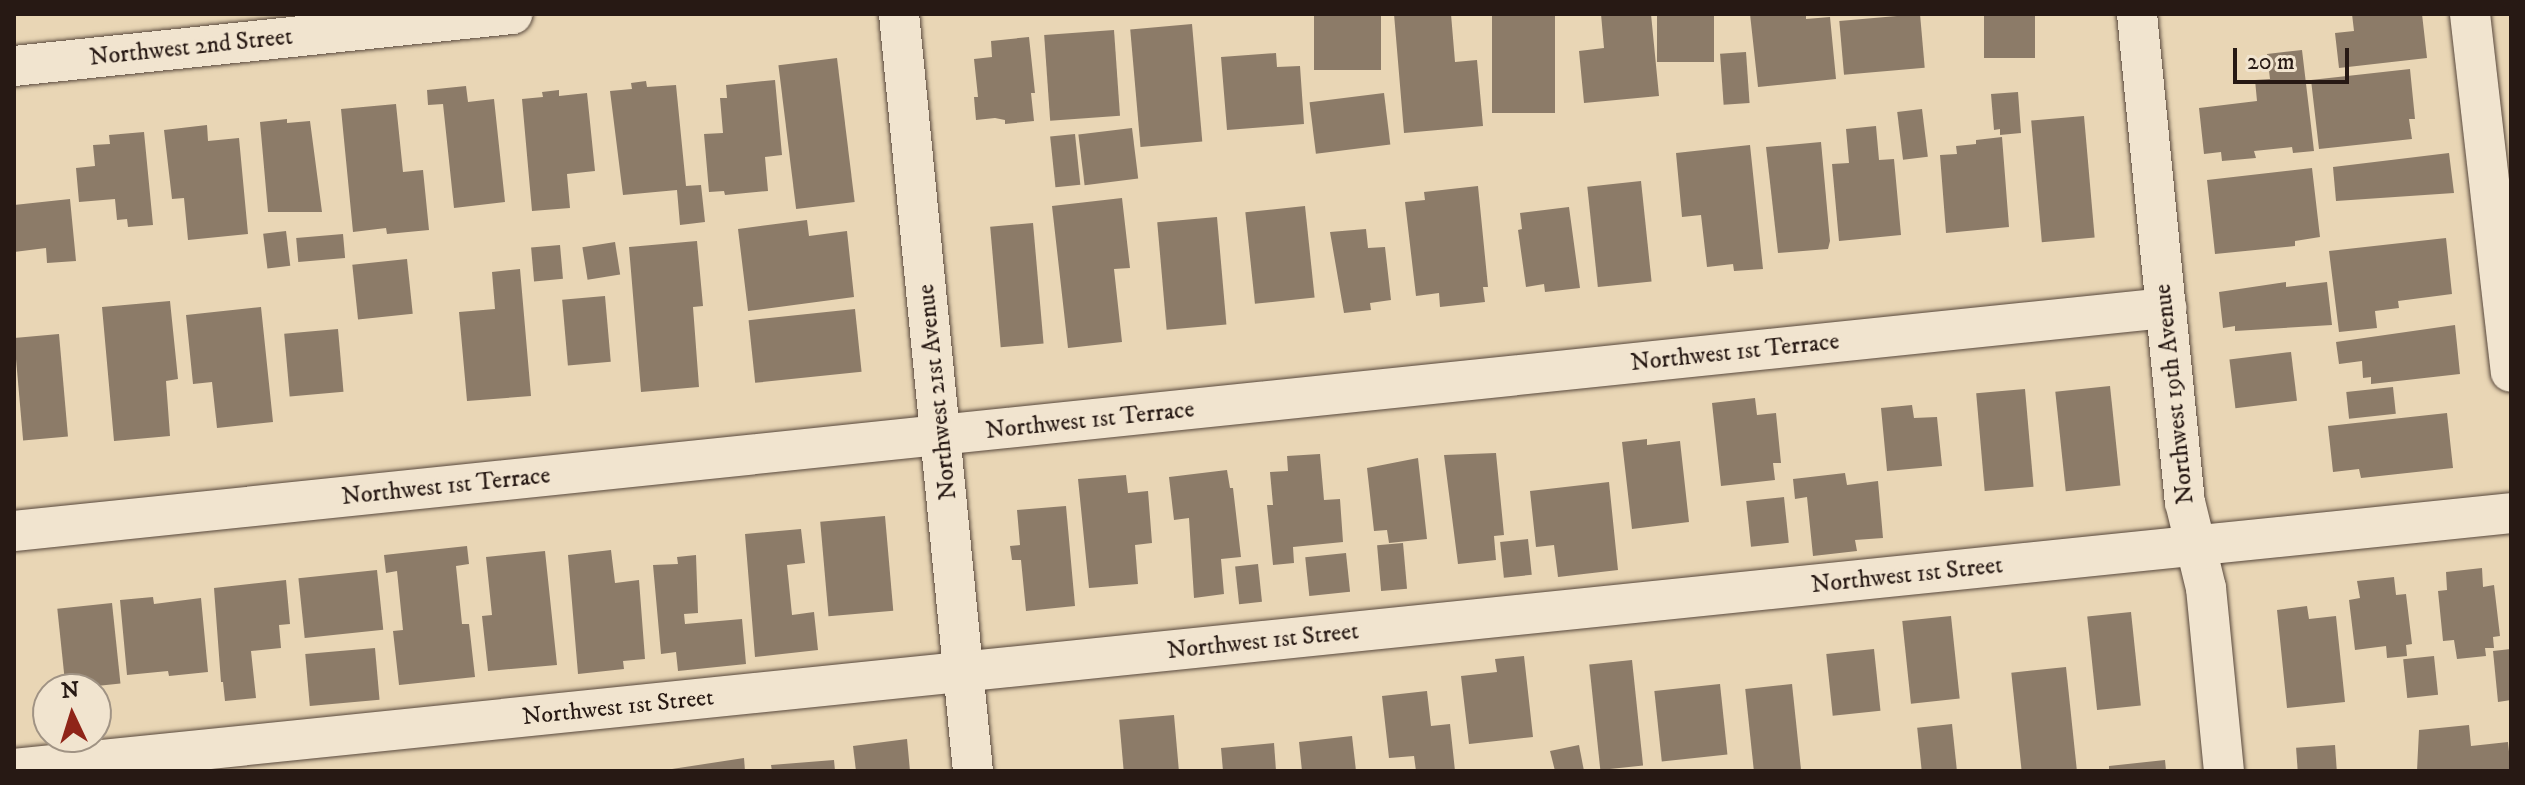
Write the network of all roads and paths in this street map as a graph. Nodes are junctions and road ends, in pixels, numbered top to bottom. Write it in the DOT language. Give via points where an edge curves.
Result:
graph roads {
  1 [pos="512,14"];
  2 [pos="899,14"];
  3 [pos="2137,14"];
  4 [pos="2470,14"];
  5 [pos="14,66"];
  6 [pos="2166,308"];
  7 [pos="2511,372"];
  8 [pos="943,437"];
  9 [pos="2511,513"];
  10 [pos="14,531"];
  11 [pos="2197,545"];
  12 [pos="964,673"];
  13 [pos="14,769"];
  14 [pos="973,771"];
  15 [pos="2224,771"];
  1 -- 5 [label="street, Northwest 2nd Street"];
  2 -- 8 [label="street, Northwest 21st Avenue"];
  3 -- 6 [label="street, Northwest 19th Avenue"];
  4 -- 7 [label="street"];
  6 -- 8 [label="street, Northwest 1st Terrace"];
  6 -- 11 [label="street, Northwest 19th Avenue" via="2185,502"];
  8 -- 10 [label="street, Northwest 1st Terrace"];
  8 -- 12 [label="street, Northwest 21st Avenue"];
  9 -- 11 [label="street, Northwest 1st Street"];
  11 -- 12 [label="street, Northwest 1st Street"];
  11 -- 15 [label="street, Northwest 19th Avenue"];
  12 -- 13 [label="street, Northwest 1st Street"];
  12 -- 14 [label="street, Northwest 21st Avenue"];
}
